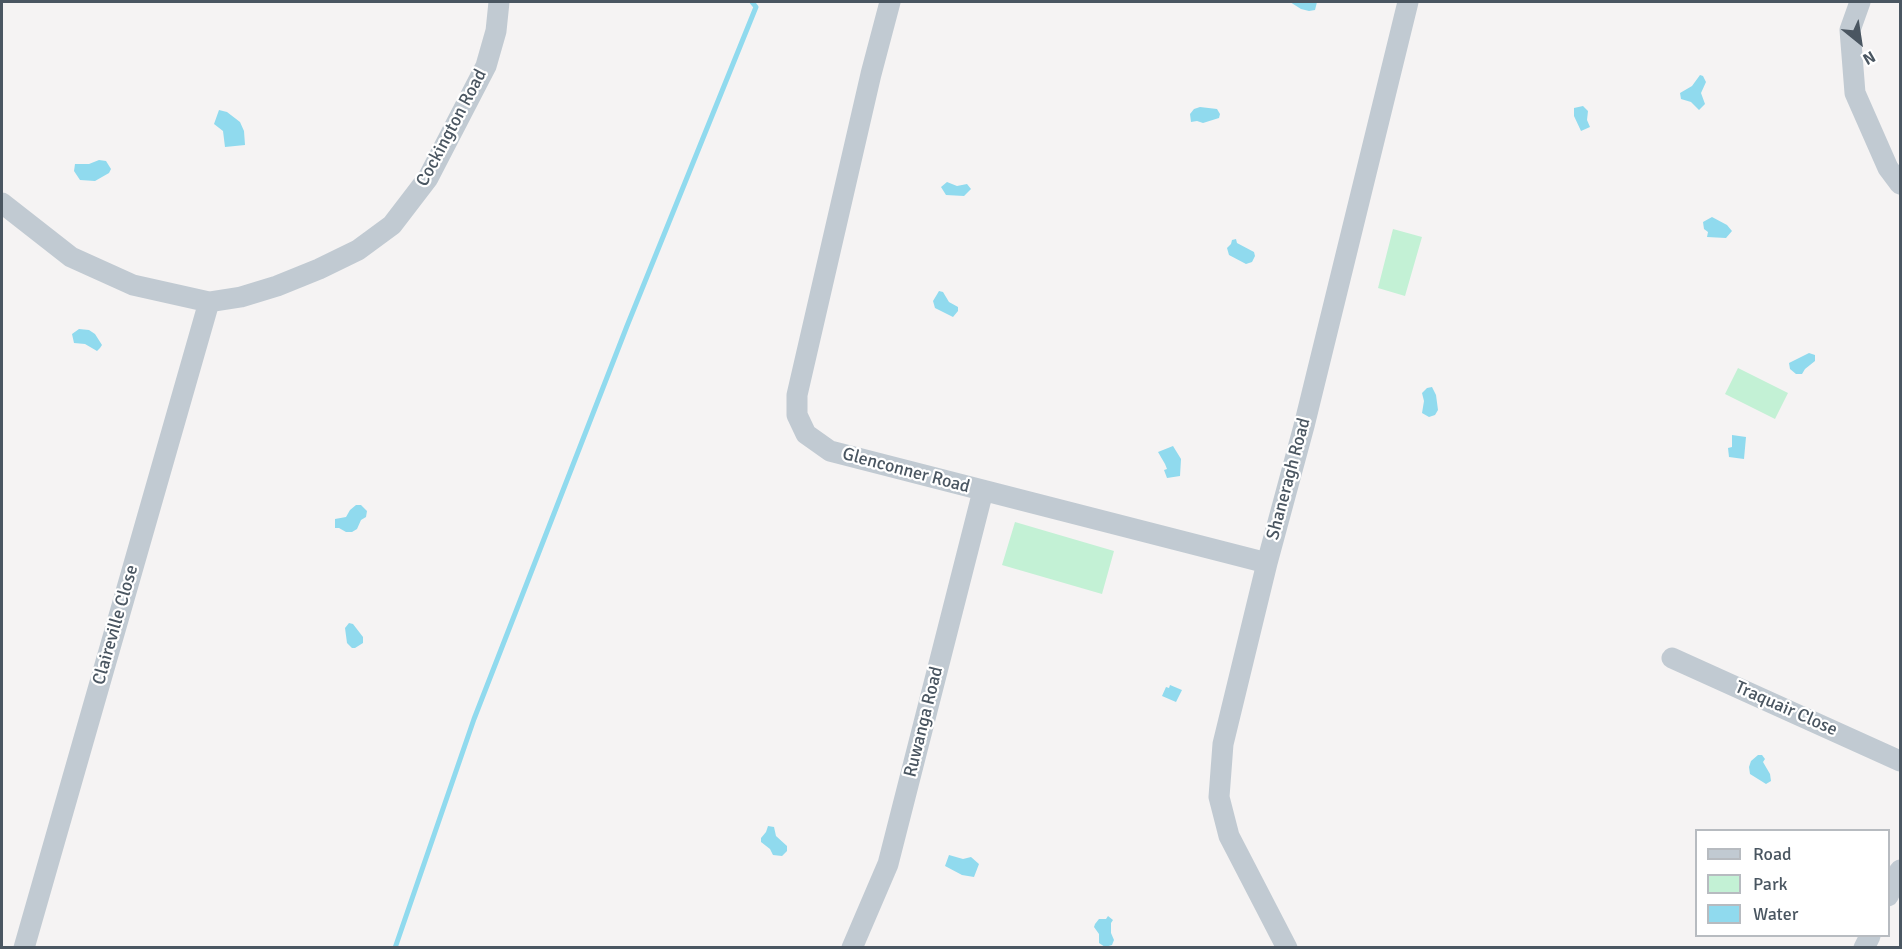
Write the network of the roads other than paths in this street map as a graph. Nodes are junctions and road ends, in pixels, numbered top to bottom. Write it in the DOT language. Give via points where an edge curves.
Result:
graph roads {
  1 [pos="499,2"];
  2 [pos="890,2"];
  3 [pos="1408,2"];
  4 [pos="1860,2"];
  5 [pos="1900,184"];
  6 [pos="2,203"];
  7 [pos="208,302"];
  8 [pos="983,491"];
  9 [pos="1267,562"];
  10 [pos="1672,658"];
  11 [pos="1900,761"];
  12 [pos="1900,870"];
  13 [pos="1890,892"];
  14 [pos="24,948"];
  15 [pos="852,948"];
  16 [pos="1287,948"];
  1 -- 7 [label="street, Cockington Road" via="486,66 428,178 392,225 358,250 319,269 259,292"];
  2 -- 8 [label="street, Glenconner Road" via="802,370 797,415 806,434 830,451"];
  3 -- 9 [label="street, Shaneragh Road"];
  4 -- 5 [label="street" via="1850,30 1855,93 1888,168"];
  6 -- 7 [label="street" via="71,257 133,285"];
  7 -- 14 [label="street, Claireville Close"];
  8 -- 9 [label="street, Glenconner Road"];
  8 -- 15 [label="street, Ruwanga Road" via="888,864"];
  9 -- 16 [label="street, Shaneragh Road" via="1223,744 1219,797 1229,836"];
  10 -- 11 [label="street, Traquair Close"];
  12 -- 13 [label="street"];
}
